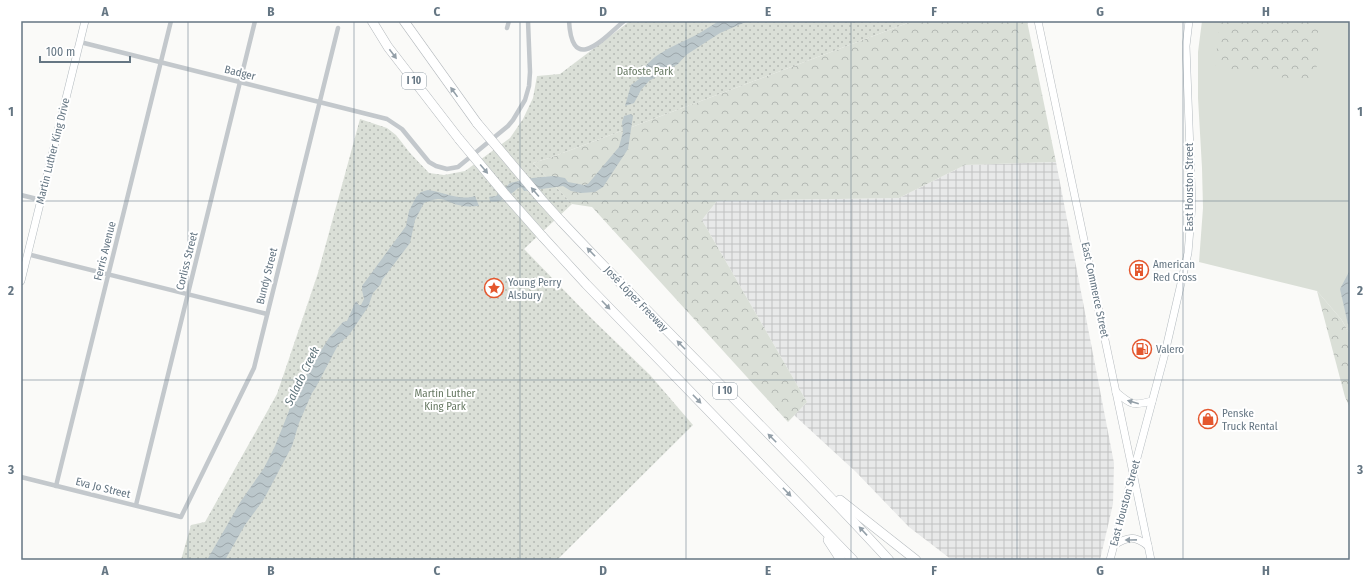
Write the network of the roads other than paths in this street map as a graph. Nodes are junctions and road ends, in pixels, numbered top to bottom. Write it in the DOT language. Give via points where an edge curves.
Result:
graph roads {
  1 [pos="85,21"];
  2 [pos="171,21"];
  3 [pos="255,21"];
  4 [pos="372,21"];
  5 [pos="404,21"];
  6 [pos="509,21"];
  7 [pos="528,21"];
  8 [pos="569,21"];
  9 [pos="624,21"];
  10 [pos="1038,21"];
  11 [pos="1189,21"];
  12 [pos="338,28"];
  13 [pos="507,28"];
  14 [pos="80,42"];
  15 [pos="161,63"];
  16 [pos="240,83"];
  17 [pos="320,103"];
  18 [pos="21,195"];
  19 [pos="41,200"];
  20 [pos="28,254"];
  21 [pos="108,275"];
  22 [pos="21,281"];
  23 [pos="188,294"];
  24 [pos="267,314"];
  25 [pos="1116,392"];
  26 [pos="1152,402"];
  27 [pos="1133,473"];
  28 [pos="21,477"];
  29 [pos="810,477"];
  30 [pos="56,486"];
  31 [pos="136,505"];
  32 [pos="181,517"];
  33 [pos="819,526"];
  34 [pos="1114,546"];
  35 [pos="1148,546"];
  36 [pos="841,560"];
  37 [pos="853,560"];
  38 [pos="889,560"];
  39 [pos="916,560"];
  40 [pos="1110,560"];
  41 [pos="1150,560"];
  1 -- 14 [label="main road, Martin Luther King Drive"];
  2 -- 15 [label="street, Ferris Avenue"];
  3 -- 16 [label="street, Corliss Street"];
  4 -- 33 [label="highway, I 10, one-way, bridge" via="388,47 459,139 554,251"];
  29 -- 5 [label="highway, José López Freeway / I 10, one-way, bridge" via="538,196 477,123"];
  6 -- 13 [label="street"];
  7 -- 17 [label="street, Badger" via="530,72 525,100 508,126 458,167 447,169 433,164 396,123"];
  8 -- 9 [label="street" via="573,42 584,50 594,47"];
  10 -- 25 [label="main road, East Commerce Street"];
  11 -- 26 [label="main road, East Houston Street" via="1186,46 1191,188 1188,253"];
  12 -- 17 [label="street, Bundy Street"];
  14 -- 15 [label="street, Badger"];
  14 -- 19 [label="main road, Martin Luther King Drive"];
  15 -- 16 [label="street, Badger"];
  15 -- 21 [label="street, Ferris Avenue"];
  16 -- 17 [label="street, Badger"];
  16 -- 23 [label="street, Corliss Street"];
  17 -- 24 [label="street, Bundy Street"];
  18 -- 19 [label="street"];
  19 -- 20 [label="main road, Martin Luther King Drive"];
  20 -- 21 [label="street"];
  20 -- 22 [label="main road, Martin Luther King Drive"];
  21 -- 23 [label="street"];
  21 -- 30 [label="street, Ferris Avenue"];
  23 -- 24 [label="street"];
  23 -- 31 [label="street, Corliss Street"];
  24 -- 32 [label="street, Bundy Street" via="252,376"];
  26 -- 25 [label="main road, one-way" via="1135,405"];
  25 -- 27 [label="main road, East Commerce Street"];
  26 -- 27 [label="main road, East Houston Street"];
  27 -- 34 [label="main road, East Houston Street"];
  27 -- 35 [label="main road, East Commerce Street"];
  28 -- 30 [label="street, Eva Jo Street"];
  38 -- 29 [label="highway, José López Freeway / I 10, one-way"];
  29 -- 39 [label="highway"];
  30 -- 31 [label="street, Eva Jo Street"];
  31 -- 32 [label="street, Eva Jo Street"];
  33 -- 36 [label="highway"];
  33 -- 37 [label="highway, I 10"];
  35 -- 34 [label="main road, one-way" via="1135,538 1129,538"];
  34 -- 40 [label="main road, East Houston Street"];
  35 -- 41 [label="main road, East Commerce Street"];
}
